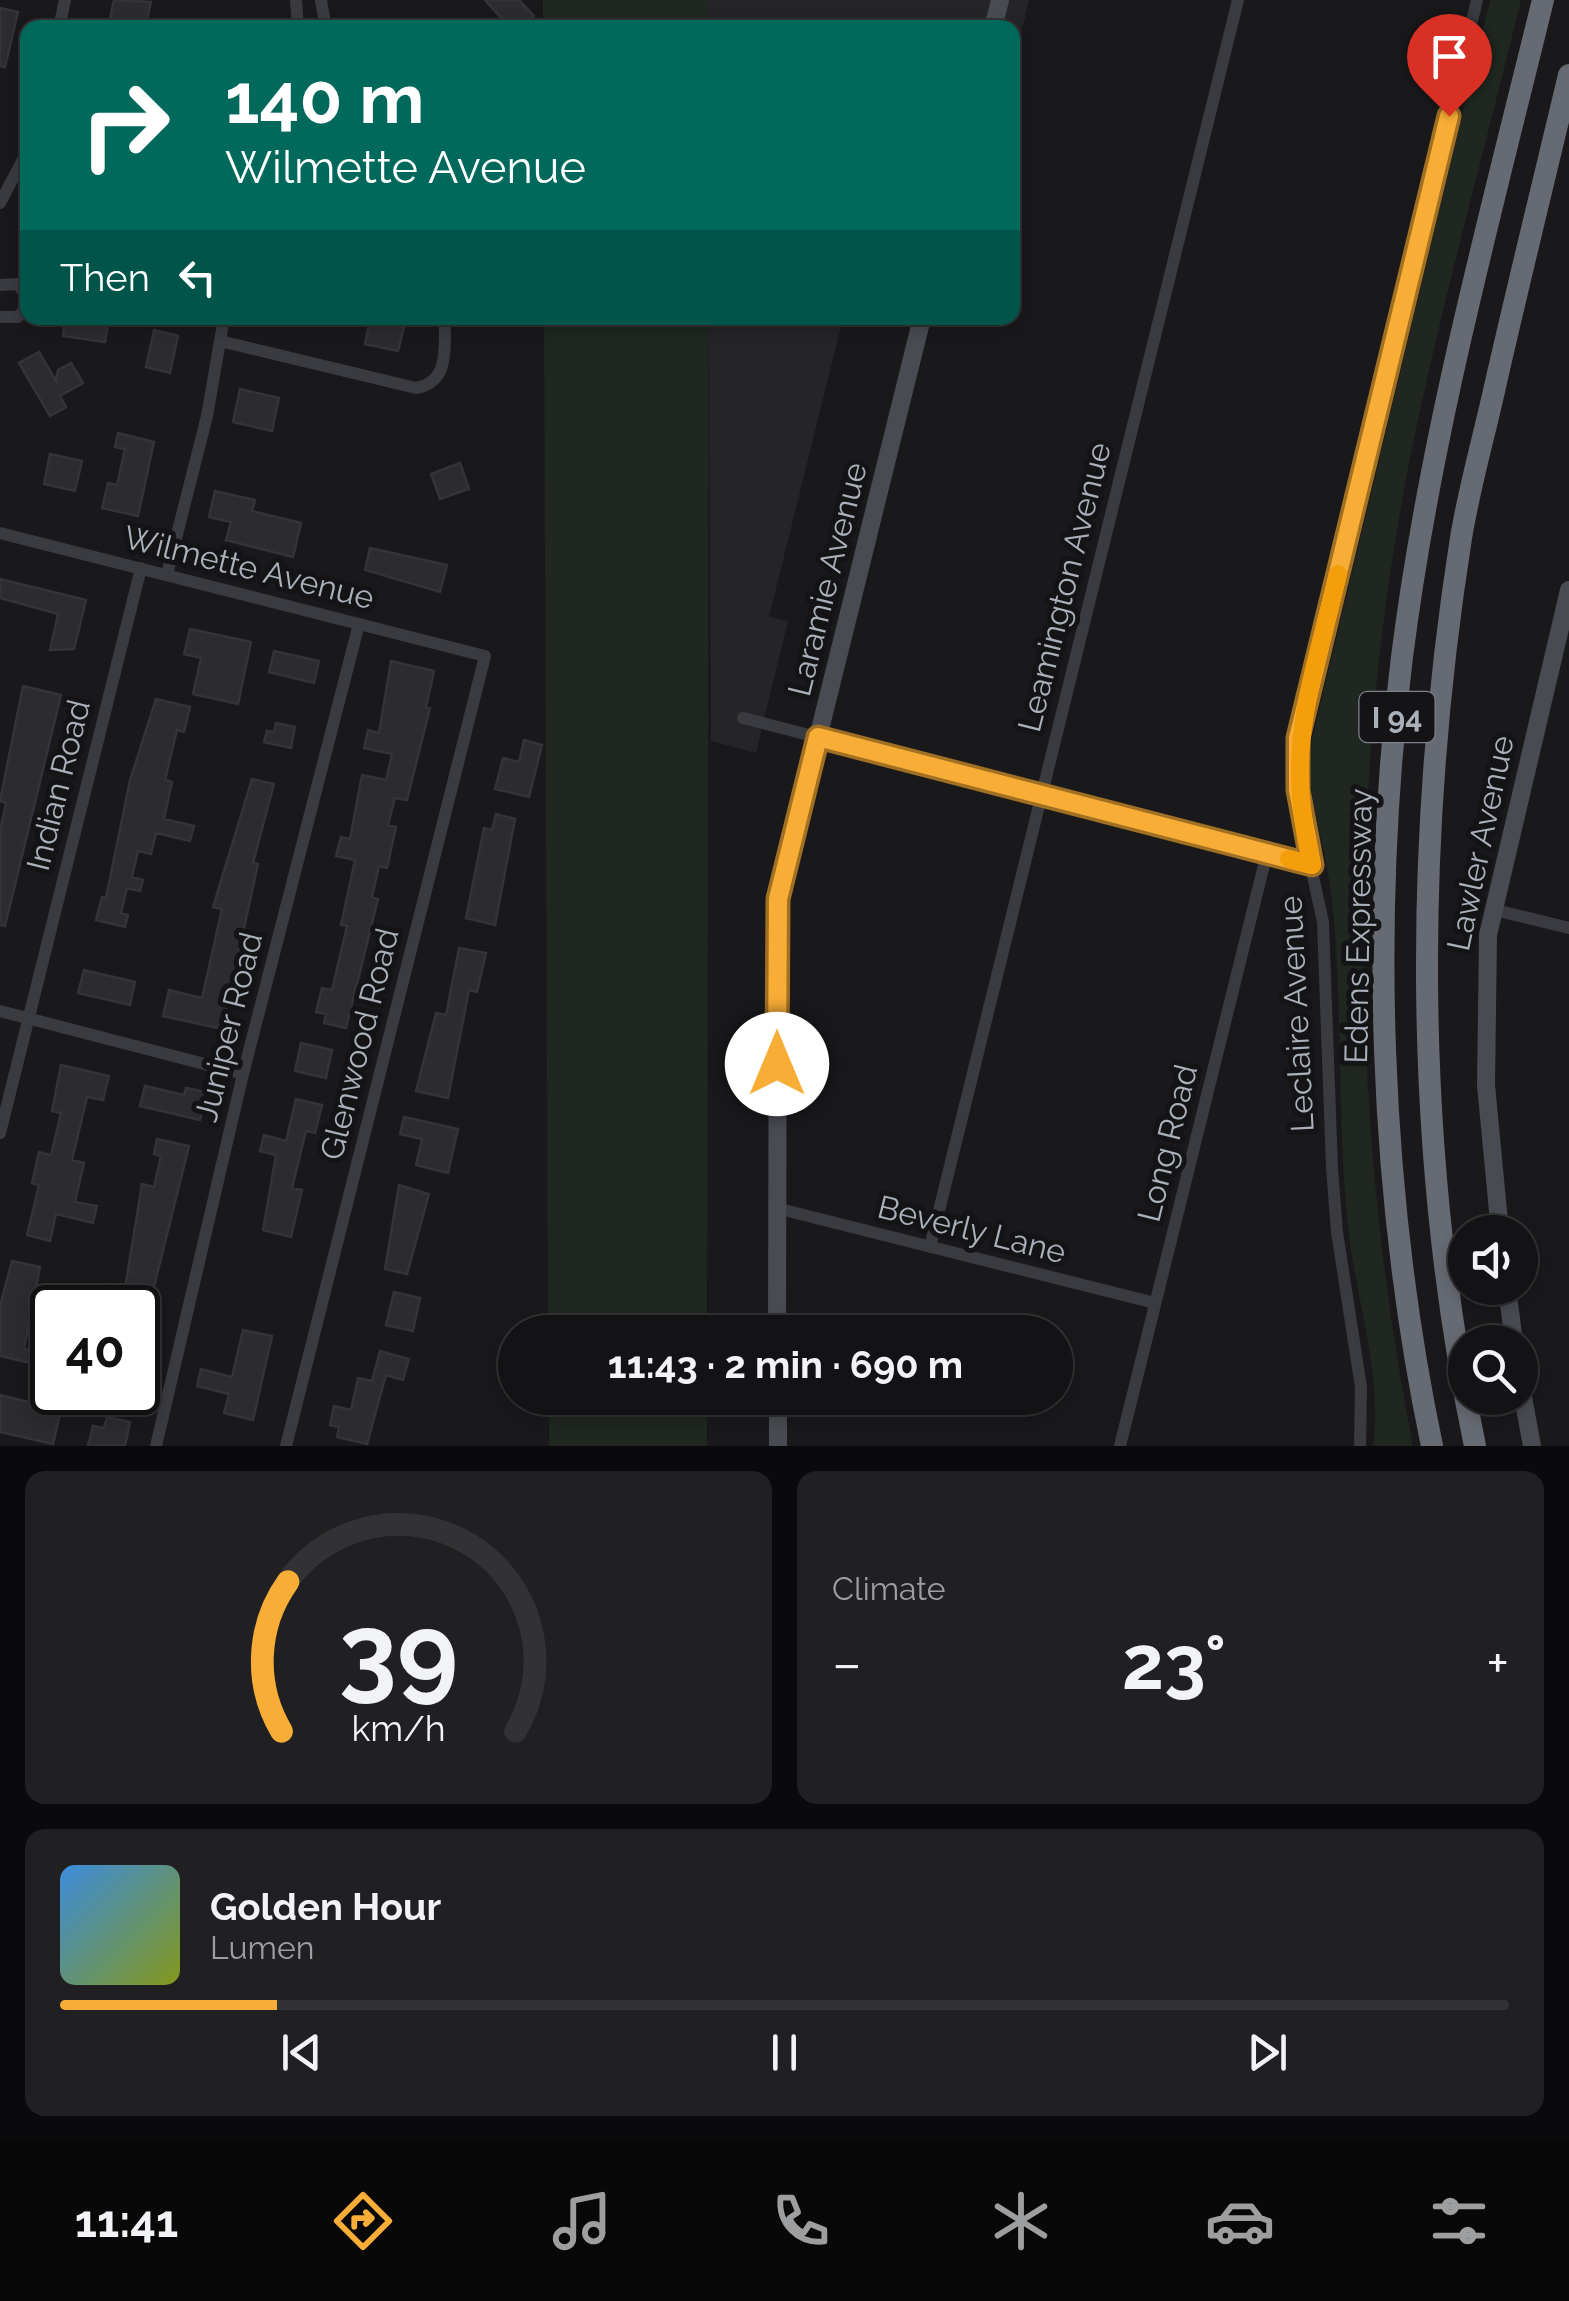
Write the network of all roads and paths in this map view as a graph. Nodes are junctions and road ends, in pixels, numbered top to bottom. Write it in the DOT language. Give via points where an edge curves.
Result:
graph roads {
  1 [pos="1238,0"];
  2 [pos="1477,0"];
  3 [pos="1543,0"];
  4 [pos="1569,75"];
  5 [pos="20,165"];
  6 [pos="0,204"];
  7 [pos="223,325"];
  8 [pos="445,325"];
  9 [pos="920,325"];
  10 [pos="220,341"];
  11 [pos="0,533"];
  12 [pos="141,568"];
  13 [pos="167,574"];
  14 [pos="1569,590"];
  15 [pos="358,624"];
  16 [pos="485,656"];
  17 [pos="743,718"];
  18 [pos="818,737"];
  19 [pos="1041,794"];
  20 [pos="1267,853"];
  21 [pos="1312,865"];
  22 [pos="1491,909"];
  23 [pos="1569,928"];
  24 [pos="0,1012"];
  25 [pos="28,1018"];
  26 [pos="243,1074"];
  27 [pos="0,1133"];
  28 [pos="776,1208"];
  29 [pos="1499,1215"];
  30 [pos="930,1246"];
  31 [pos="1155,1304"];
  32 [pos="777,1315"];
  33 [pos="778,1415"];
  34 [pos="1526,1415"];
  35 [pos="156,1446"];
  36 [pos="286,1446"];
  37 [pos="779,1446"];
  38 [pos="1120,1446"];
  39 [pos="1360,1446"];
  40 [pos="1432,1446"];
  41 [pos="1475,1446"];
  42 [pos="1532,1446"];
  1 -- 19 [label="street, Leamington Avenue"];
  2 -- 21 [label="street, Leclaire Avenue" via="1298,738 1298,790"];
  3 -- 40 [label="highway, Edens Expressway / I 94" via="1433,467 1402,658 1385,868 1386,1071"];
  4 -- 41 [label="highway, I 94" via="1462,534 1438,712 1429,1053 1454,1347"];
  5 -- 6 [label="street"];
  7 -- 10 [label="street"];
  8 -- 10 [label="street" via="443,366 433,382 416,388"];
  9 -- 18 [label="street, Laramie Avenue"];
  10 -- 13 [label="street"];
  11 -- 12 [label="street, Wilmette Avenue"];
  12 -- 13 [label="street, Wilmette Avenue"];
  12 -- 25 [label="street, Indian Road"];
  13 -- 15 [label="street, Wilmette Avenue"];
  14 -- 22 [label="street, Lawler Avenue"];
  15 -- 16 [label="street, Wilmette Avenue"];
  15 -- 26 [label="street, Juniper Road"];
  16 -- 36 [label="street, Glenwood Road"];
  17 -- 18 [label="street"];
  18 -- 19 [label="street"];
  18 -- 28 [label="street, Laramie Avenue" via="778,899"];
  19 -- 20 [label="street"];
  19 -- 30 [label="street, Leamington Avenue"];
  20 -- 21 [label="street"];
  20 -- 31 [label="street, Long Road"];
  21 -- 39 [label="street, Leclaire Avenue" via="1323,922 1336,1232 1361,1387"];
  22 -- 23 [label="street"];
  22 -- 29 [label="street, Lawler Avenue" via="1484,1014"];
  24 -- 25 [label="street"];
  25 -- 26 [label="street"];
  25 -- 27 [label="street, Indian Road"];
  26 -- 35 [label="street, Juniper Road"];
  28 -- 30 [label="street, Beverly Lane"];
  28 -- 32 [label="street, Laramie Avenue"];
  30 -- 31 [label="street, Beverly Lane"];
  31 -- 38 [label="street, Long Road"];
  33 -- 37 [label="street"];
  34 -- 42 [label="street"];
}
